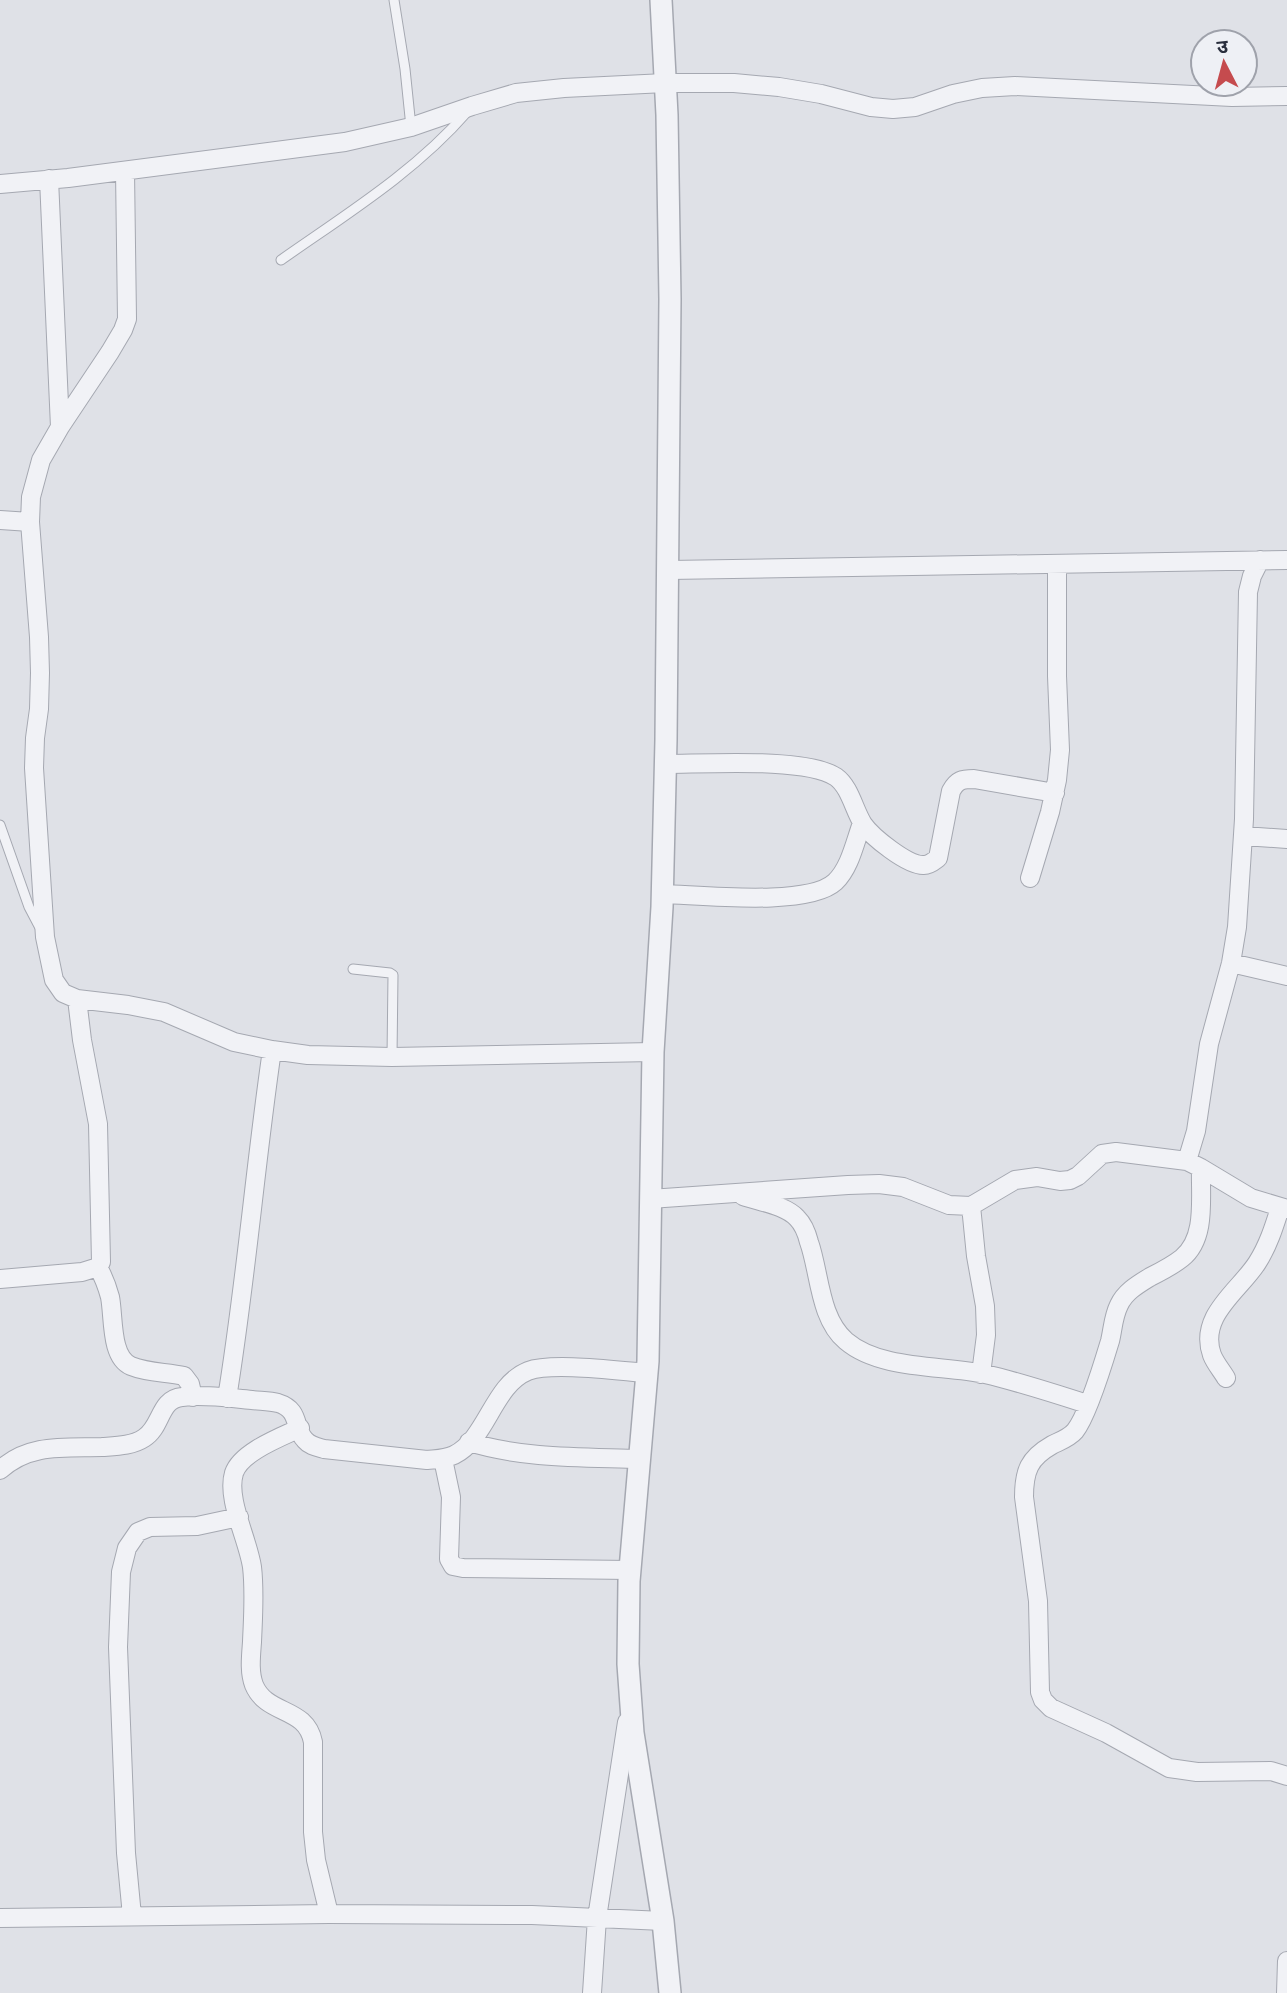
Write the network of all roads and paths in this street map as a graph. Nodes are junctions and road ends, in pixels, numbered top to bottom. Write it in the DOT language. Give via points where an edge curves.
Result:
graph roads {
  1 [pos="394,0"];
  2 [pos="661,0"];
  3 [pos="665,83"];
  4 [pos="1287,96"];
  5 [pos="472,106"];
  6 [pos="411,127"];
  7 [pos="125,171"];
  8 [pos="49,179"];
  9 [pos="0,184"];
  10 [pos="281,260"];
  11 [pos="60,427"];
  12 [pos="0,520"];
  13 [pos="30,522"];
  14 [pos="1287,560"];
  15 [pos="1260,561"];
  16 [pos="1057,564"];
  17 [pos="669,570"];
  18 [pos="665,764"];
  19 [pos="1055,793"];
  20 [pos="862,823"];
  21 [pos="0,825"];
  22 [pos="1244,836"];
  23 [pos="1287,839"];
  24 [pos="1030,878"];
  25 [pos="663,894"];
  26 [pos="45,937"];
  27 [pos="1231,963"];
  28 [pos="353,969"];
  29 [pos="1287,976"];
  30 [pos="77,999"];
  31 [pos="272,1050"];
  32 [pos="653,1052"];
  33 [pos="392,1057"];
  34 [pos="1194,1164"];
  35 [pos="733,1193"];
  36 [pos="650,1199"];
  37 [pos="971,1206"];
  38 [pos="1284,1208"];
  39 [pos="98,1267"];
  40 [pos="0,1279"];
  41 [pos="647,1373"];
  42 [pos="981,1374"];
  43 [pos="1226,1378"];
  44 [pos="193,1397"];
  45 [pos="227,1398"];
  46 [pos="1087,1404"];
  47 [pos="299,1428"];
  48 [pos="470,1442"];
  49 [pos="443,1458"];
  50 [pos="640,1459"];
  51 [pos="0,1470"];
  52 [pos="239,1517"];
  53 [pos="630,1570"];
  54 [pos="631,1701"];
  55 [pos="1287,1776"];
  56 [pos="329,1914"];
  57 [pos="132,1916"];
  58 [pos="0,1918"];
  59 [pos="597,1918"];
  60 [pos="663,1921"];
  61 [pos="1287,1961"];
  62 [pos="592,1993"];
  63 [pos="670,1993"];
  64 [pos="1286,1993"];
  1 -- 6 [label="lane"];
  2 -- 3 [label="street"];
  3 -- 4 [label="street" via="779,87 893,109 915,107 953,93 1015,86"];
  3 -- 5 [label="street" via="516,93"];
  3 -- 17 [label="street"];
  5 -- 6 [label="street"];
  5 -- 10 [label="lane" via="383,189"];
  6 -- 7 [label="street" via="345,142"];
  7 -- 8 [label="street"];
  7 -- 11 [label="street" via="127,319"];
  8 -- 9 [label="street"];
  8 -- 11 [label="street"];
  11 -- 13 [label="street" via="41,460"];
  12 -- 13 [label="street"];
  13 -- 26 [label="street" via="39,637 34,768"];
  14 -- 15 [label="street"];
  15 -- 16 [label="street"];
  15 -- 22 [label="street" via="1248,592"];
  16 -- 17 [label="street"];
  16 -- 19 [label="street" via="1060,750"];
  17 -- 18 [label="street"];
  18 -- 20 [label="street" via="825,770 840,779"];
  18 -- 25 [label="street"];
  19 -- 20 [label="street" via="974,779 955,783 938,858 924,866 888,848"];
  19 -- 24 [label="street"];
  20 -- 25 [label="street" via="847,864 834,883 813,894 787,898"];
  21 -- 26 [label="lane" via="29,907"];
  22 -- 23 [label="street"];
  22 -- 27 [label="street"];
  25 -- 32 [label="street"];
  26 -- 30 [label="street" via="54,980 63,993"];
  27 -- 29 [label="street"];
  27 -- 34 [label="street" via="1209,1044"];
  28 -- 33 [label="lane" via="393,975"];
  30 -- 31 [label="street" via="164,1012 234,1042"];
  30 -- 39 [label="street" via="98,1124 102,1253"];
  31 -- 33 [label="street"];
  31 -- 45 [label="street"];
  32 -- 33 [label="street"];
  32 -- 36 [label="street"];
  34 -- 37 [label="street" via="1116,1152 1102,1154 1070,1180 1015,1180"];
  34 -- 38 [label="street" via="1251,1198"];
  34 -- 46 [label="street" via="1200,1228 1194,1245 1183,1258 1127,1293 1119,1304"];
  35 -- 36 [label="street"];
  35 -- 37 [label="street" via="879,1184 903,1187 949,1205"];
  35 -- 42 [label="street" via="797,1218 815,1258 831,1323 844,1339 862,1352 893,1361"];
  36 -- 41 [label="street"];
  37 -- 42 [label="street" via="985,1306"];
  38 -- 43 [label="street" via="1259,1261 1214,1316 1209,1335 1212,1354"];
  39 -- 40 [label="street"];
  39 -- 44 [label="street" via="110,1298 121,1359 142,1370 184,1376"];
  41 -- 48 [label="street" via="553,1367 532,1370 509,1385"];
  41 -- 50 [label="street"];
  42 -- 46 [label="street"];
  44 -- 45 [label="street"];
  44 -- 51 [label="street" via="170,1399 155,1428 131,1443 27,1452"];
  45 -- 47 [label="street" via="278,1403 296,1416"];
  46 -- 55 [label="street" via="1074,1431 1038,1455 1024,1481 1038,1601 1038,1680 1043,1700 1169,1768 1272,1770"];
  47 -- 49 [label="street" via="303,1439 324,1450"];
  47 -- 52 [label="street" via="242,1460 233,1486"];
  48 -- 49 [label="street"];
  48 -- 50 [label="street" via="554,1456"];
  49 -- 53 [label="street" via="452,1497 449,1559 453,1566"];
  50 -- 53 [label="street"];
  52 -- 56 [label="street" via="252,1567 254,1684 271,1705 298,1718 311,1731 313,1832"];
  52 -- 57 [label="street" via="197,1526 150,1527 138,1532 127,1548 121,1572 118,1647"];
  53 -- 54 [label="street"];
  54 -- 59 [label="street"];
  54 -- 60 [label="street"];
  56 -- 57 [label="street"];
  56 -- 59 [label="street"];
  57 -- 58 [label="street"];
  59 -- 60 [label="street"];
  59 -- 62 [label="street"];
  60 -- 63 [label="street"];
  61 -- 64 [label="street"];
}
